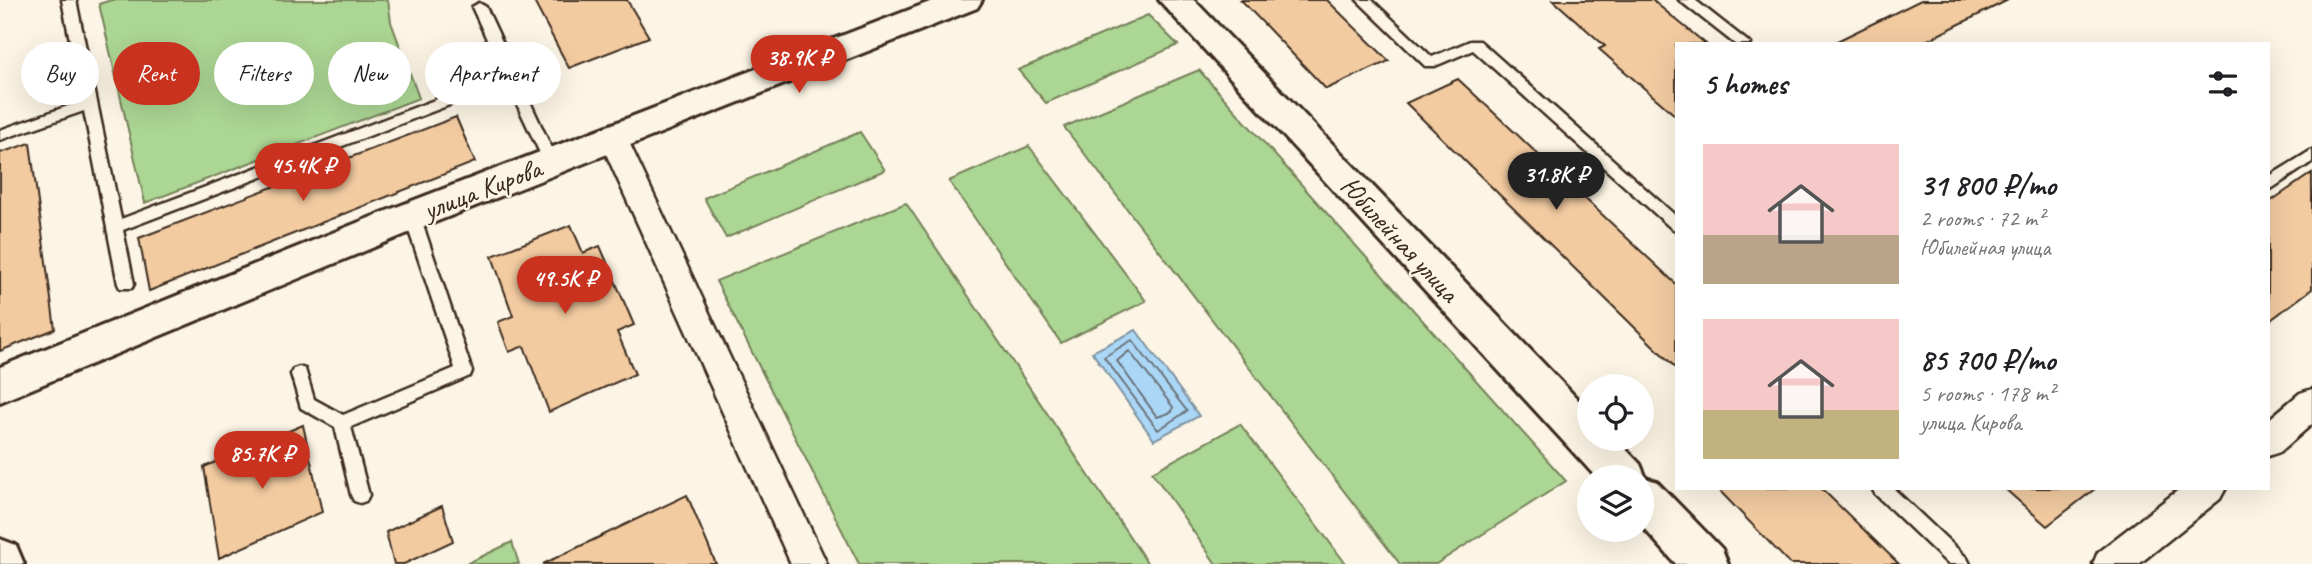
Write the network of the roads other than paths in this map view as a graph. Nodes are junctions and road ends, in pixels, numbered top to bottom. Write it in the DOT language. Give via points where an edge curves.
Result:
graph roads {
  1 [pos="69,0"];
  2 [pos="966,0"];
  3 [pos="1175,0"];
  4 [pos="1364,0"];
  5 [pos="1686,0"];
  6 [pos="479,6"];
  7 [pos="894,12"];
  8 [pos="77,42"];
  9 [pos="495,42"];
  10 [pos="1741,42"];
  11 [pos="86,105"];
  12 [pos="89,105"];
  13 [pos="435,105"];
  14 [pos="524,105"];
  15 [pos="0,135"];
  16 [pos="612,138"];
  17 [pos="2312,155"];
  18 [pos="551,162"];
  19 [pos="2270,184"];
  20 [pos="412,216"];
  21 [pos="1675,223"];
  22 [pos="115,227"];
  23 [pos="126,284"];
  24 [pos="299,374"];
  25 [pos="0,385"];
  26 [pos="2312,403"];
  27 [pos="342,423"];
  28 [pos="2270,439"];
  29 [pos="1613,465"];
  30 [pos="1883,490"];
  31 [pos="2205,490"];
  32 [pos="360,495"];
  33 [pos="1654,509"];
  34 [pos="809,564"];
  35 [pos="1706,564"];
  36 [pos="1961,564"];
  37 [pos="2111,564"];
  1 -- 8 [label="lane"];
  2 -- 7 [label="street, улица Кирова"];
  3 -- 29 [label="street, Юбилейная улица"];
  4 -- 21 [label="lane" via="1430,63 1475,44"];
  5 -- 10 [label="lane"];
  6 -- 9 [label="lane"];
  7 -- 16 [label="street, улица Кирова"];
  11 -- 15 [label="lane"];
  12 -- 22 [label="lane"];
  13 -- 22 [label="lane"];
  14 -- 18 [label="lane"];
  16 -- 18 [label="street, улица Кирова"];
  16 -- 34 [label="street"];
  17 -- 19 [label="lane"];
  18 -- 20 [label="street, улица Кирова"];
  20 -- 25 [label="street, улица Кирова"];
  20 -- 27 [label="lane" via="464,371"];
  22 -- 23 [label="lane"];
  24 -- 27 [label="lane" via="307,403"];
  26 -- 28 [label="street"];
  27 -- 32 [label="lane"];
  30 -- 36 [label="lane"];
  31 -- 37 [label="street"];
  33 -- 35 [label="street"];
}
